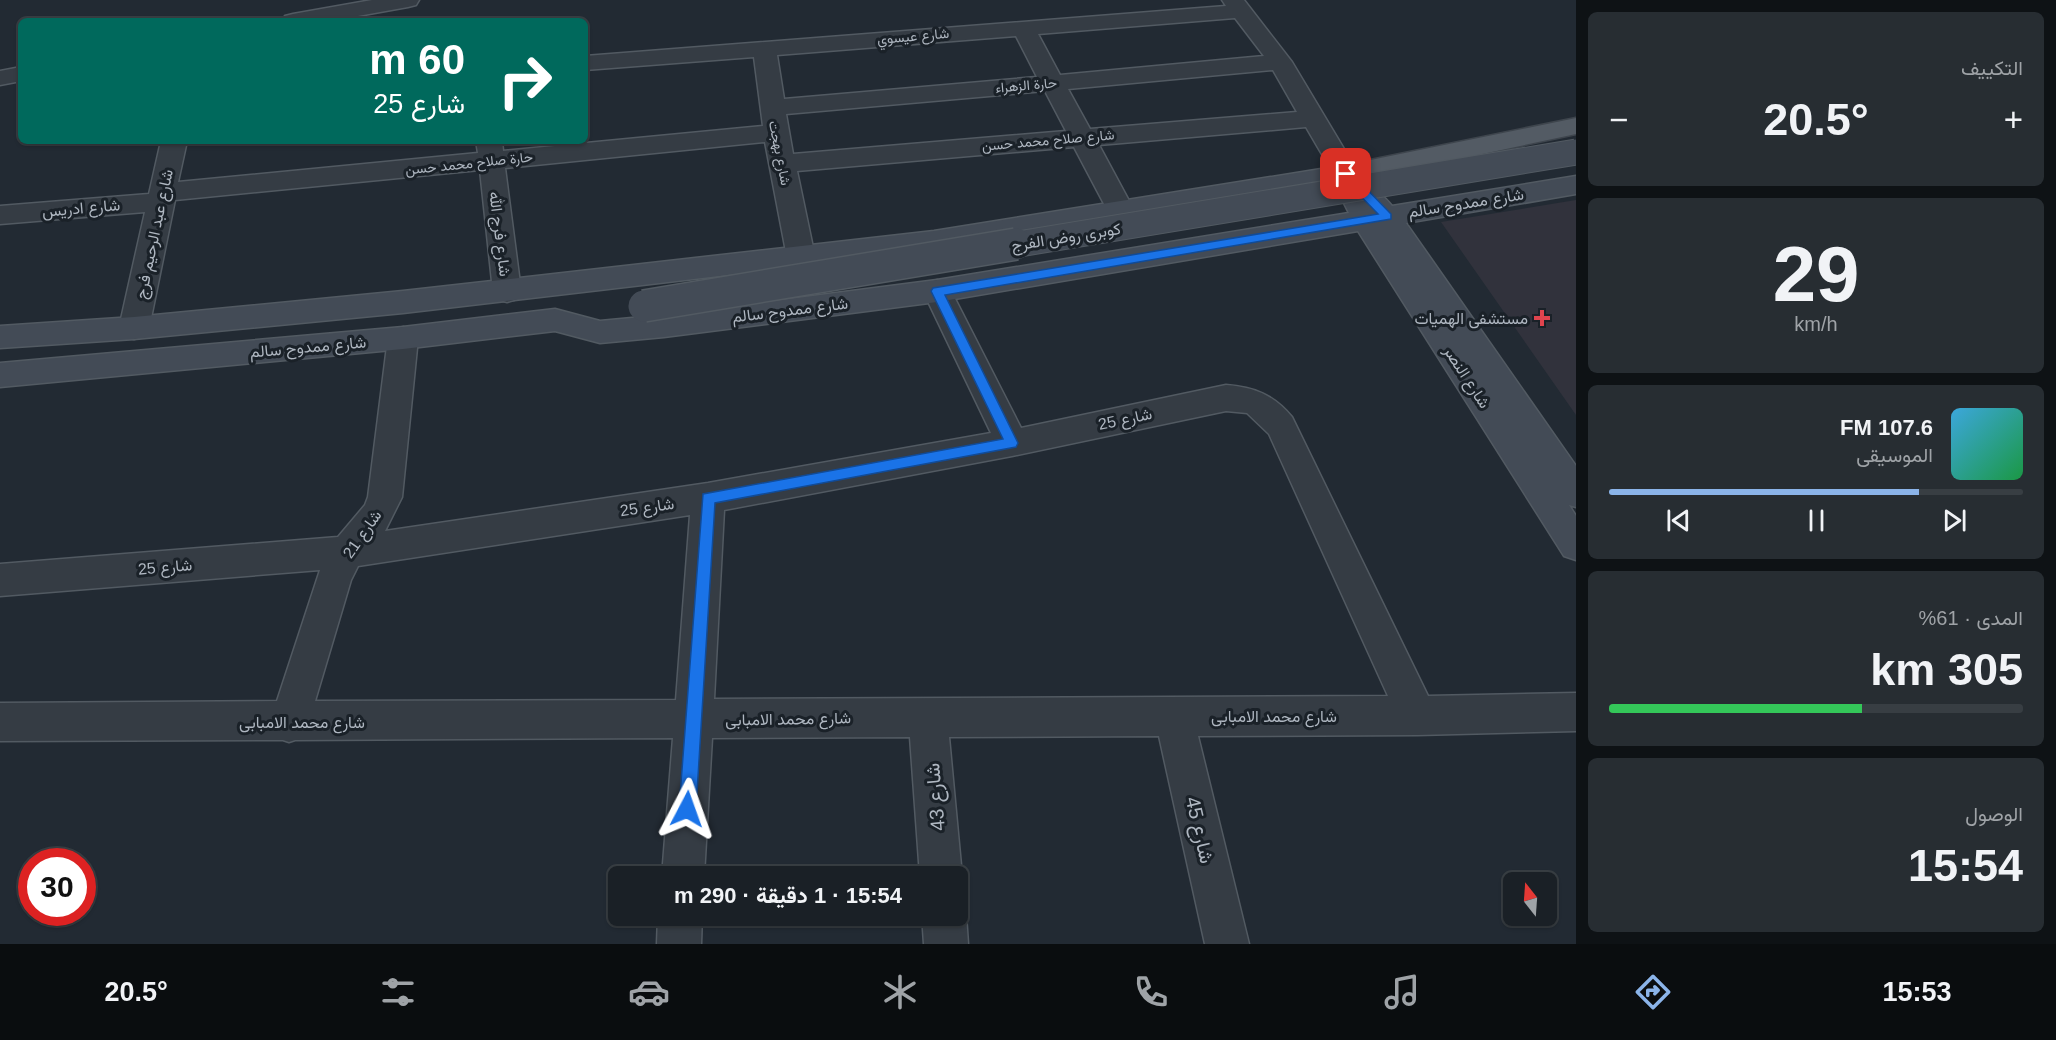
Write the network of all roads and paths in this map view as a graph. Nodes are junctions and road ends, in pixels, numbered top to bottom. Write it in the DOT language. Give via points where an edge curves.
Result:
graph roads {
  1 [pos="408,0"];
  2 [pos="1237,5"];
  3 [pos="309,18"];
  4 [pos="1023,28"];
  5 [pos="765,48"];
  6 [pos="1280,62"];
  7 [pos="588,63"];
  8 [pos="18,75"];
  9 [pos="0,78"];
  10 [pos="1052,82"];
  11 [pos="1314,118"];
  12 [pos="774,121"];
  13 [pos="1576,126"];
  14 [pos="1082,137"];
  15 [pos="1576,137"];
  16 [pos="588,141"];
  17 [pos="173,144"];
  18 [pos="556,144"];
  19 [pos="1461,150"];
  20 [pos="490,151"];
  21 [pos="1576,152"];
  22 [pos="782,164"];
  23 [pos="1346,174"];
  24 [pos="1576,185"];
  25 [pos="162,197"];
  26 [pos="1122,212"];
  27 [pos="0,215"];
  28 [pos="1376,218"];
  29 [pos="1396,246"];
  30 [pos="801,257"];
  31 [pos="507,291"];
  32 [pos="937,291"];
  33 [pos="555,320"];
  34 [pos="134,328"];
  35 [pos="0,337"];
  36 [pos="403,338"];
  37 [pos="0,375"];
  38 [pos="1012,443"];
  39 [pos="1576,493"];
  40 [pos="708,498"];
  41 [pos="1576,545"];
  42 [pos="347,552"];
  43 [pos="0,580"];
  44 [pos="1576,712"];
  45 [pos="1174,716"];
  46 [pos="1417,716"];
  47 [pos="928,717"];
  48 [pos="693,720"];
  49 [pos="0,722"];
  50 [pos="289,723"];
  51 [pos="684,866"];
  52 [pos="940,866"];
  53 [pos="680,926"];
  54 [pos="945,926"];
  55 [pos="679,944"];
  56 [pos="946,944"];
  57 [pos="1227,944"];
  1 -- 3 [label="street"];
  2 -- 4 [label="street, شارع عيسوي"];
  2 -- 6 [label="street, شارع النصر"];
  4 -- 5 [label="street, شارع عيسوي"];
  4 -- 10 [label="street"];
  5 -- 7 [label="street, شارع عيسوي"];
  5 -- 12 [label="street, شارع بهجت"];
  6 -- 10 [label="street, حارة الزهراء"];
  6 -- 11 [label="street, شارع النصر"];
  8 -- 9 [label="street"];
  10 -- 12 [label="street, حارة الزهراء"];
  10 -- 14 [label="street"];
  11 -- 14 [label="street, شارع صلاح محمد حسن"];
  11 -- 23 [label="street, شارع النصر"];
  12 -- 16 [label="street, حارة صلاح محمد حسن"];
  12 -- 22 [label="street, شارع بهجت"];
  13 -- 19 [label="main road"];
  14 -- 22 [label="street, شارع صلاح محمد حسن"];
  14 -- 26 [label="street"];
  15 -- 19 [label="main road" via="1493,150"];
  17 -- 25 [label="street, شارع عبد الرحيم فرج"];
  18 -- 20 [label="street, حارة صلاح محمد حسن"];
  19 -- 23 [label="main road"];
  20 -- 25 [label="street, حارة صلاح محمد حسن"];
  20 -- 31 [label="street, شارع فرج الله"];
  21 -- 33 [label="main road, كوبرى روض الفرج, bridge"];
  22 -- 30 [label="street, شارع بهجت"];
  23 -- 26 [label="main road"];
  23 -- 28 [label="main road, شارع النصر"];
  24 -- 28 [label="main road, شارع ممدوح سالم"];
  25 -- 27 [label="street, شارع ادريس"];
  25 -- 34 [label="street, شارع عبد الرحيم فرج"];
  26 -- 30 [label="main road"];
  28 -- 29 [label="main road, شارع النصر"];
  28 -- 32 [label="main road, شارع ممدوح سالم"];
  29 -- 39 [label="main road, شارع النصر"];
  29 -- 41 [label="main road, شارع النصر"];
  30 -- 31 [label="main road"];
  31 -- 34 [label="main road"];
  32 -- 33 [label="main road, شارع ممدوح سالم" via="628,330 600,332"];
  32 -- 38 [label="street"];
  33 -- 36 [label="main road, شارع ممدوح سالم"];
  34 -- 35 [label="main road"];
  36 -- 37 [label="main road, شارع ممدوح سالم"];
  36 -- 42 [label="street, شارع 21" via="385,497 378,514"];
  38 -- 40 [label="street, شارع 25"];
  38 -- 46 [label="street, شارع 25" via="1226,398 1247,399 1268,409 1281,426"];
  40 -- 42 [label="street, شارع 25"];
  40 -- 48 [label="street"];
  42 -- 43 [label="street, شارع 25"];
  42 -- 50 [label="street, شارع 21" via="334,579"];
  44 -- 46 [label="street, شارع محمد الامبابى"];
  45 -- 46 [label="street, شارع محمد الامبابى"];
  45 -- 47 [label="street, شارع محمد الامبابى"];
  45 -- 57 [label="street, شارع 45"];
  47 -- 48 [label="street, شارع محمد الامبابى"];
  47 -- 52 [label="street, شارع 43"];
  48 -- 50 [label="street, شارع محمد الامبابى"];
  48 -- 51 [label="street"];
  49 -- 50 [label="street, شارع محمد الامبابى"];
  53 -- 55 [label="street"];
  54 -- 56 [label="street"];
}
